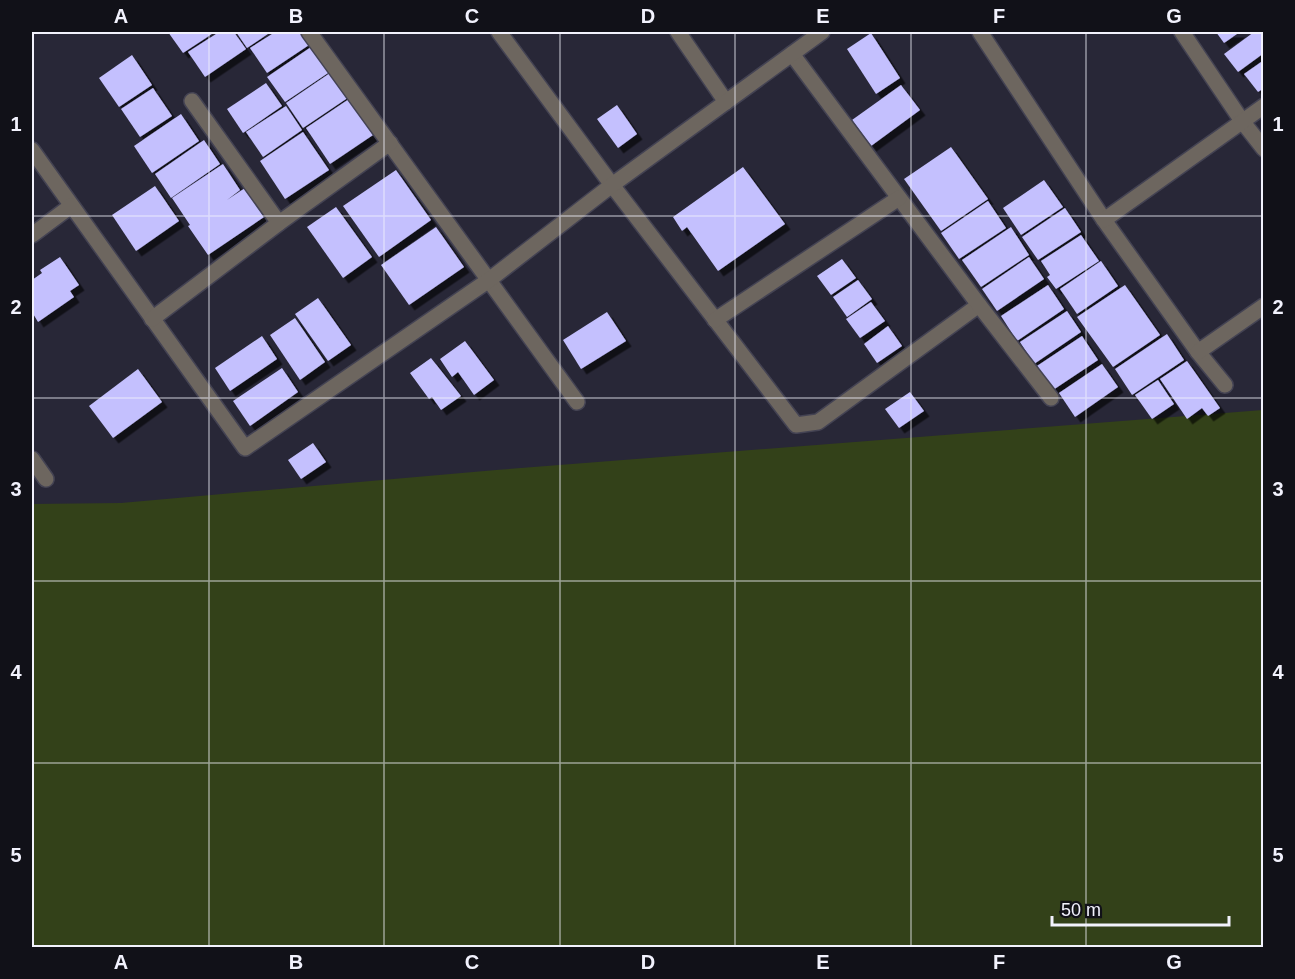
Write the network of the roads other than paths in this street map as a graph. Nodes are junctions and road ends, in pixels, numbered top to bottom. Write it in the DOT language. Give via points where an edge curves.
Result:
graph roads {
  1 [pos="309,32"];
  2 [pos="499,32"];
  3 [pos="678,32"];
  4 [pos="822,32"];
  5 [pos="980,32"];
  6 [pos="1182,32"];
  7 [pos="792,54"];
  8 [pos="192,101"];
  9 [pos="726,102"];
  10 [pos="1263,106"];
  11 [pos="1242,121"];
  12 [pos="390,143"];
  13 [pos="1263,149"];
  14 [pos="32,150"];
  15 [pos="612,185"];
  16 [pos="899,198"];
  17 [pos="71,206"];
  18 [pos="1104,220"];
  19 [pos="279,223"];
  20 [pos="32,235"];
  21 [pos="489,280"];
  22 [pos="979,305"];
  23 [pos="1263,306"];
  24 [pos="152,318"];
  25 [pos="715,320"];
  26 [pos="1198,352"];
  27 [pos="1225,385"];
  28 [pos="1051,398"];
  29 [pos="577,402"];
  30 [pos="32,459"];
  31 [pos="46,479"];
  1 -- 12 [label="street"];
  2 -- 15 [label="street"];
  3 -- 9 [label="street"];
  4 -- 7 [label="street"];
  5 -- 18 [label="street"];
  6 -- 11 [label="street"];
  7 -- 9 [label="street"];
  7 -- 16 [label="street"];
  8 -- 19 [label="street"];
  9 -- 15 [label="street"];
  10 -- 11 [label="street"];
  11 -- 13 [label="street"];
  11 -- 18 [label="street"];
  12 -- 19 [label="street"];
  12 -- 21 [label="street"];
  14 -- 17 [label="street"];
  15 -- 21 [label="street"];
  15 -- 25 [label="street"];
  16 -- 22 [label="street"];
  16 -- 25 [label="street"];
  17 -- 20 [label="street"];
  17 -- 24 [label="street"];
  18 -- 26 [label="street"];
  19 -- 24 [label="street"];
  21 -- 24 [label="street" via="245,448"];
  21 -- 29 [label="street"];
  22 -- 25 [label="street" via="818,422 796,424"];
  22 -- 28 [label="street"];
  23 -- 26 [label="street"];
  26 -- 27 [label="street"];
  30 -- 31 [label="street"];
}
